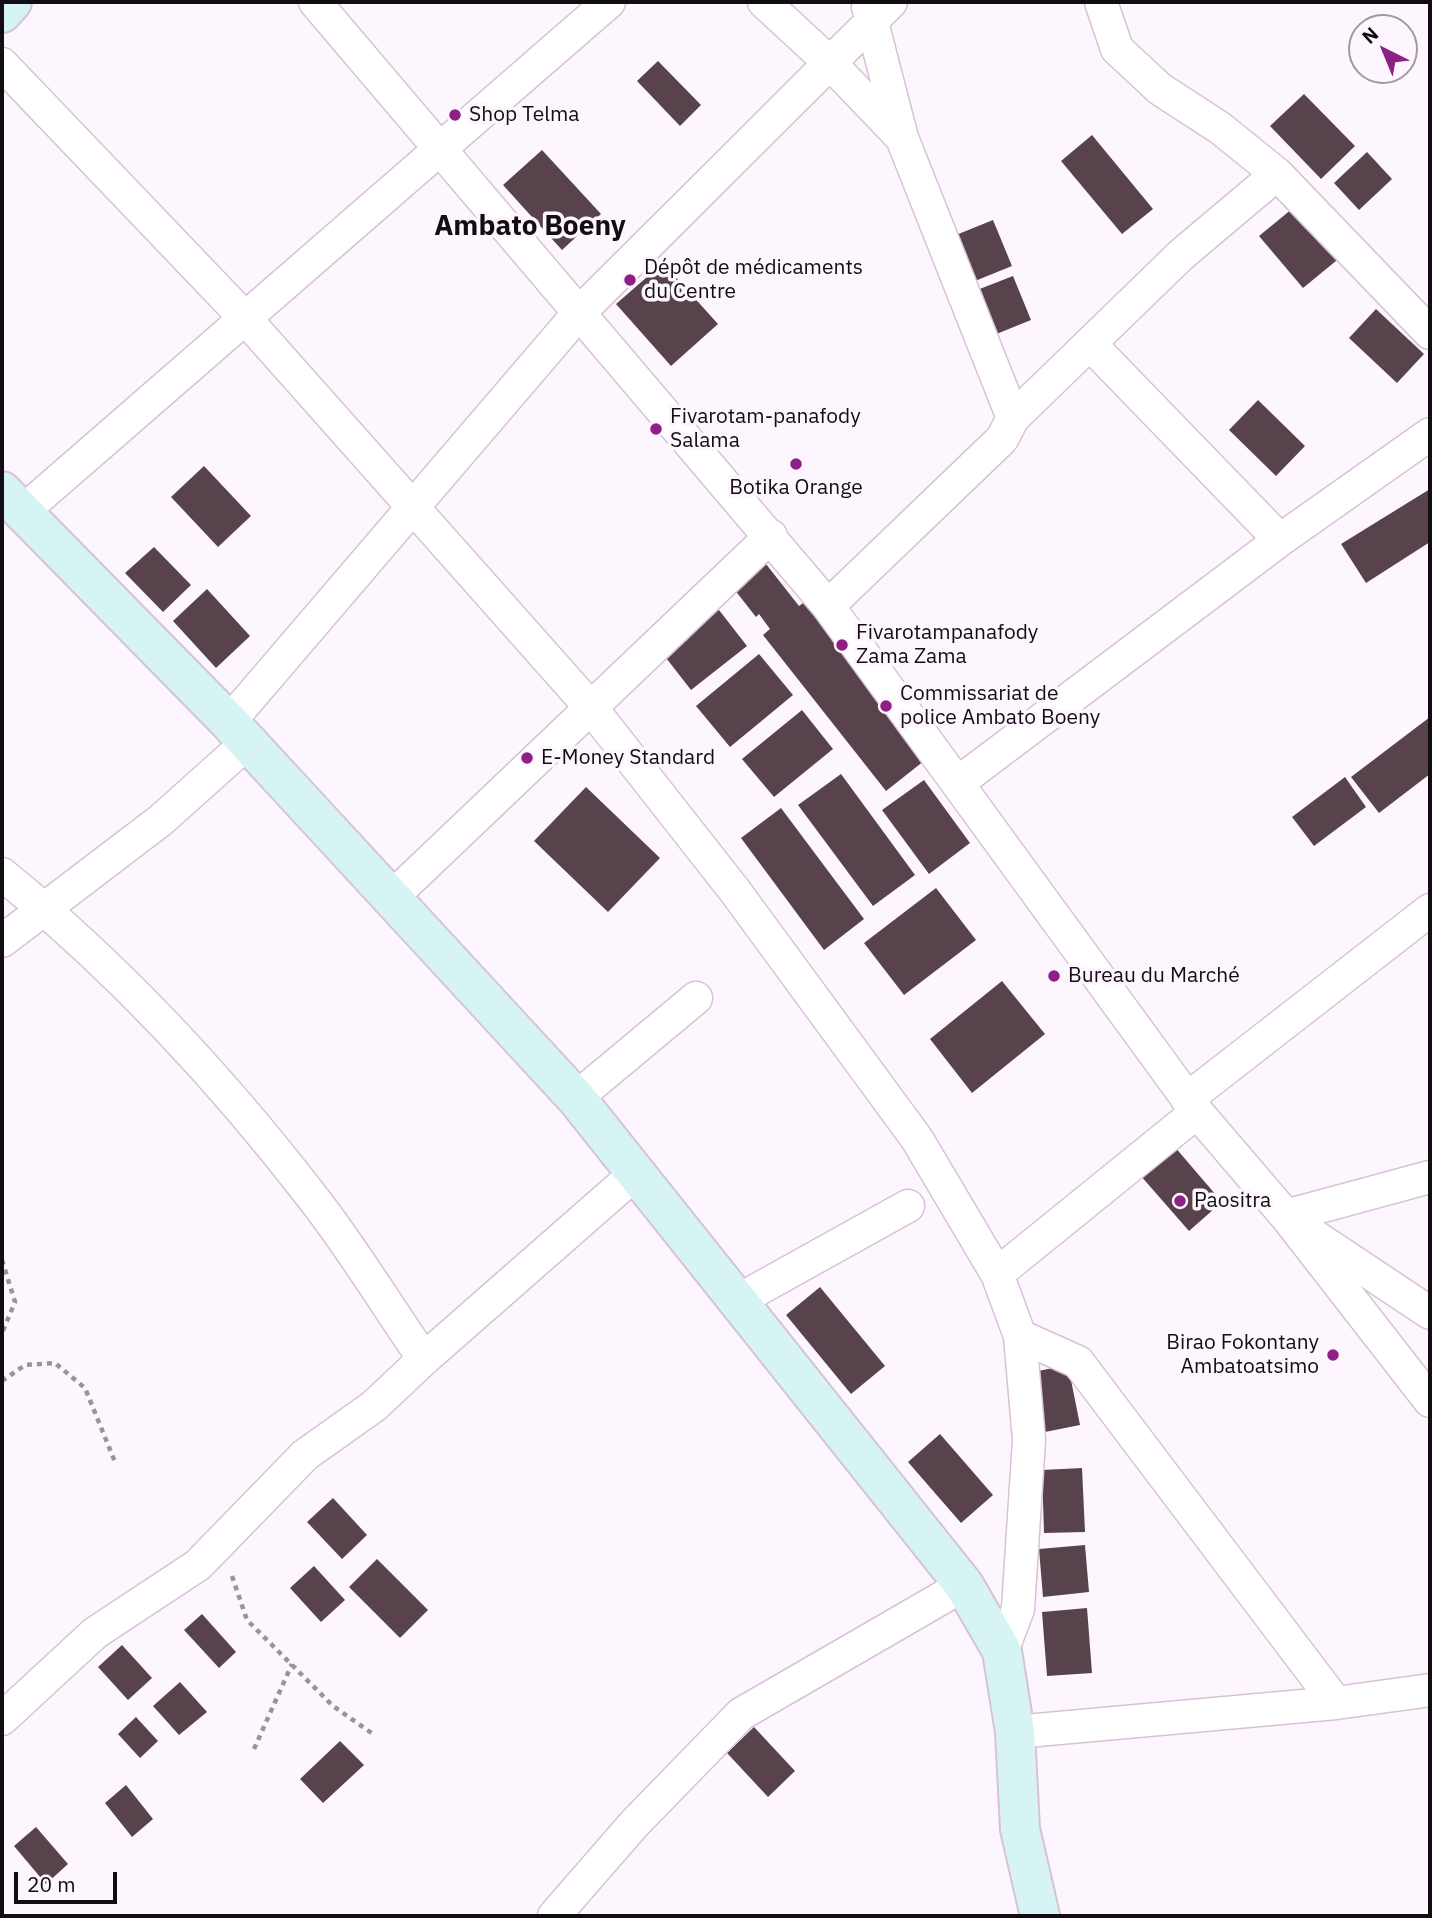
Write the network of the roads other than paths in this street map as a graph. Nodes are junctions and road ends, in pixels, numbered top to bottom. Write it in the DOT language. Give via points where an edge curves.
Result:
graph roads {
  1 [pos="12,2"];
  2 [pos="314,2"];
  3 [pos="610,2"];
  4 [pos="764,2"];
  5 [pos="1101,2"];
  6 [pos="876,9"];
  7 [pos="2,13"];
  8 [pos="830,62"];
  9 [pos="2,64"];
  10 [pos="902,138"];
  11 [pos="439,150"];
  12 [pos="1278,174"];
  13 [pos="579,313"];
  14 [pos="244,317"];
  15 [pos="1430,333"];
  16 [pos="1091,345"];
  17 [pos="1013,418"];
  18 [pos="1430,434"];
  19 [pos="8,502"];
  20 [pos="414,505"];
  21 [pos="771,536"];
  22 [pos="1280,540"];
  23 [pos="828,606"];
  24 [pos="592,709"];
  25 [pos="238,732"];
  26 [pos="959,782"];
  27 [pos="2,874"];
  28 [pos="391,898"];
  29 [pos="44,909"];
  30 [pos="1430,910"];
  31 [pos="2,941"];
  32 [pos="696,998"];
  33 [pos="576,1098"];
  34 [pos="1192,1105"];
  35 [pos="635,1174"];
  36 [pos="1430,1177"];
  37 [pos="908,1206"];
  38 [pos="1286,1216"];
  39 [pos="997,1274"];
  40 [pos="737,1301"];
  41 [pos="1430,1313"];
  42 [pos="1020,1336"];
  43 [pos="424,1359"];
  44 [pos="1430,1401"];
  45 [pos="964,1585"];
  46 [pos="1002,1651"];
  47 [pos="1430,1690"];
  48 [pos="1336,1703"];
  49 [pos="2,1719"];
  50 [pos="1015,1732"];
  51 [pos="554,1916"];
  52 [pos="1040,1916"];
  1 -- 7 [label="street"];
  2 -- 11 [label="street"];
  3 -- 11 [label="street"];
  4 -- 8 [label="street"];
  5 -- 12 [label="street" via="1117,49 1160,89"];
  6 -- 8 [label="street"];
  6 -- 10 [label="street"];
  8 -- 10 [label="street"];
  8 -- 13 [label="street"];
  9 -- 14 [label="street"];
  10 -- 17 [label="street"];
  11 -- 13 [label="street"];
  11 -- 14 [label="street"];
  12 -- 15 [label="street"];
  12 -- 16 [label="street" via="1181,255"];
  13 -- 20 [label="street"];
  13 -- 21 [label="street"];
  14 -- 19 [label="street"];
  14 -- 20 [label="street"];
  16 -- 17 [label="street"];
  16 -- 22 [label="street"];
  17 -- 23 [label="street" via="1002,439"];
  18 -- 22 [label="street"];
  19 -- 25 [label="street"];
  20 -- 24 [label="street"];
  20 -- 25 [label="street"];
  21 -- 23 [label="street"];
  21 -- 24 [label="street"];
  22 -- 26 [label="street"];
  23 -- 26 [label="street"];
  24 -- 28 [label="street"];
  24 -- 39 [label="street" via="734,891 917,1139"];
  25 -- 28 [label="street"];
  25 -- 29 [label="street" via="160,820"];
  26 -- 34 [label="street"];
  27 -- 29 [label="street"];
  28 -- 33 [label="street"];
  29 -- 31 [label="street"];
  29 -- 43 [label="street" via="189,1048 314,1199"];
  30 -- 34 [label="street"];
  32 -- 33 [label="street"];
  33 -- 35 [label="street"];
  34 -- 38 [label="street"];
  34 -- 39 [label="street"];
  35 -- 40 [label="street"];
  35 -- 43 [label="street"];
  36 -- 38 [label="street"];
  37 -- 40 [label="street"];
  38 -- 41 [label="street"];
  38 -- 44 [label="street"];
  39 -- 42 [label="street"];
  40 -- 45 [label="street"];
  42 -- 46 [label="street" via="1028,1453 1018,1609"];
  42 -- 48 [label="street" via="1078,1362"];
  43 -- 49 [label="street" via="374,1406 305,1455 198,1565 95,1633"];
  45 -- 46 [label="street"];
  45 -- 51 [label="street" via="741,1714 634,1824"];
  46 -- 50 [label="street"];
  47 -- 48 [label="street"];
  48 -- 50 [label="street"];
  50 -- 52 [label="street" via="1020,1829"];
}
